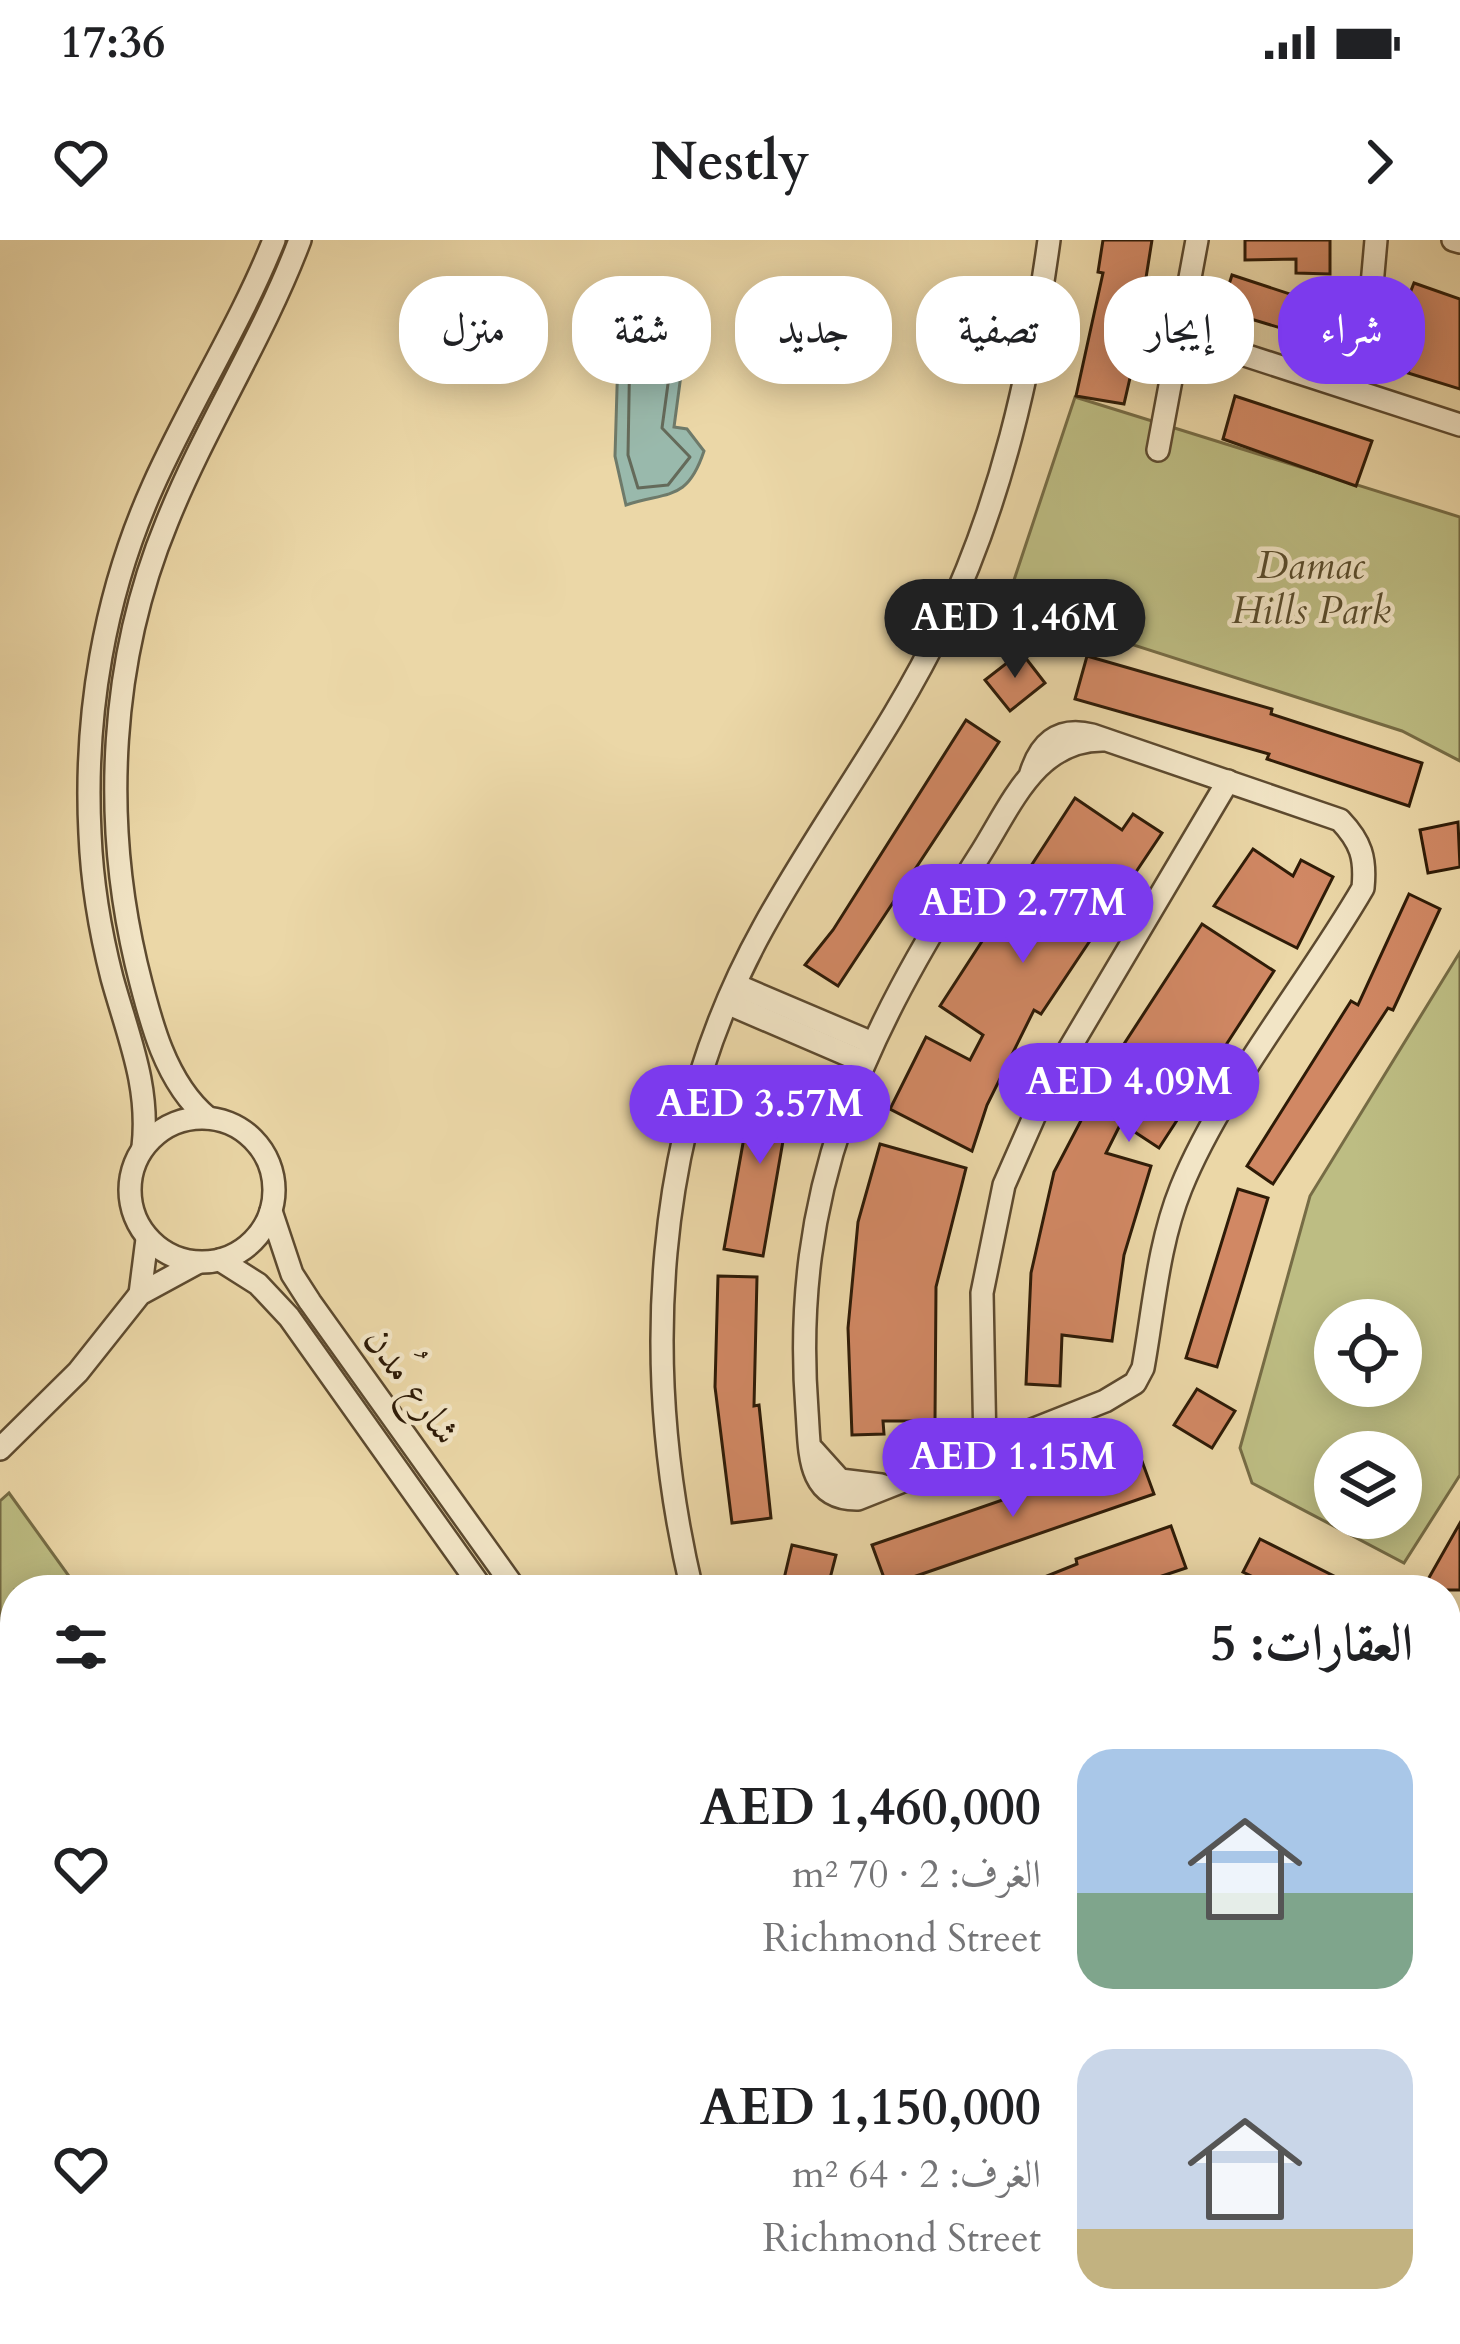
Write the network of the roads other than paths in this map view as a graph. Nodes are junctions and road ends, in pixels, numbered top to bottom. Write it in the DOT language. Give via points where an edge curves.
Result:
graph roads {
  1 [pos="274,240"];
  2 [pos="300,240"];
  3 [pos="1049,240"];
  4 [pos="1197,240"];
  5 [pos="1376,240"];
  6 [pos="1192,276"];
  7 [pos="1373,276"];
  8 [pos="1254,358"];
  9 [pos="1172,384"];
  10 [pos="1460,425"];
  11 [pos="1158,450"];
  12 [pos="1228,781"];
  13 [pos="733,995"];
  14 [pos="866,1052"];
  15 [pos="208,1118"];
  16 [pos="142,1147"];
  17 [pos="271,1211"];
  18 [pos="147,1239"];
  19 [pos="220,1260"];
  20 [pos="197,1262"];
  21 [pos="140,1294"];
  22 [pos="985,1448"];
  23 [pos="0,1449"];
  24 [pos="472,1575"];
  25 [pos="505,1575"];
  26 [pos="689,1575"];
  1 -- 16 [label="street" via="140,518 97,680 91,853 102,938 145,1093"];
  2 -- 15 [label="street" via="166,523 120,704 117,829 128,924 168,1062 183,1094"];
  3 -- 13 [label="street" via="1022,392 975,548 908,692 761,930"];
  4 -- 6 [label="street"];
  5 -- 7 [label="street"];
  8 -- 10 [label="street"];
  9 -- 11 [label="street"];
  12 -- 14 [label="street" via="1105,740 1060,748 1030,776 913,958"];
  12 -- 22 [label="street" via="1049,1083 1004,1184 982,1293"];
  12 -- 22 [label="street" via="1340,820 1358,839 1363,888 1182,1187 1135,1383"];
  13 -- 14 [label="street"];
  13 -- 26 [label="street" via="682,1147 661,1300 666,1454"];
  14 -- 22 [label="street" via="816,1211 803,1367 813,1475 831,1495 858,1499"];
  15 -- 16 [label="street" via="172,1125"];
  15 -- 17 [label="street" via="257,1143 274,1186"];
  16 -- 18 [label="street" via="129,1194"];
  17 -- 19 [label="street" via="252,1241"];
  17 -- 25 [label="street, شارع مُدن" via="310,1302"];
  18 -- 20 [label="street"];
  18 -- 21 [label="street"];
  19 -- 20 [label="street"];
  19 -- 24 [label="street, شارع مُدن" via="289,1317"];
  20 -- 21 [label="street"];
  21 -- 23 [label="street"];
}
